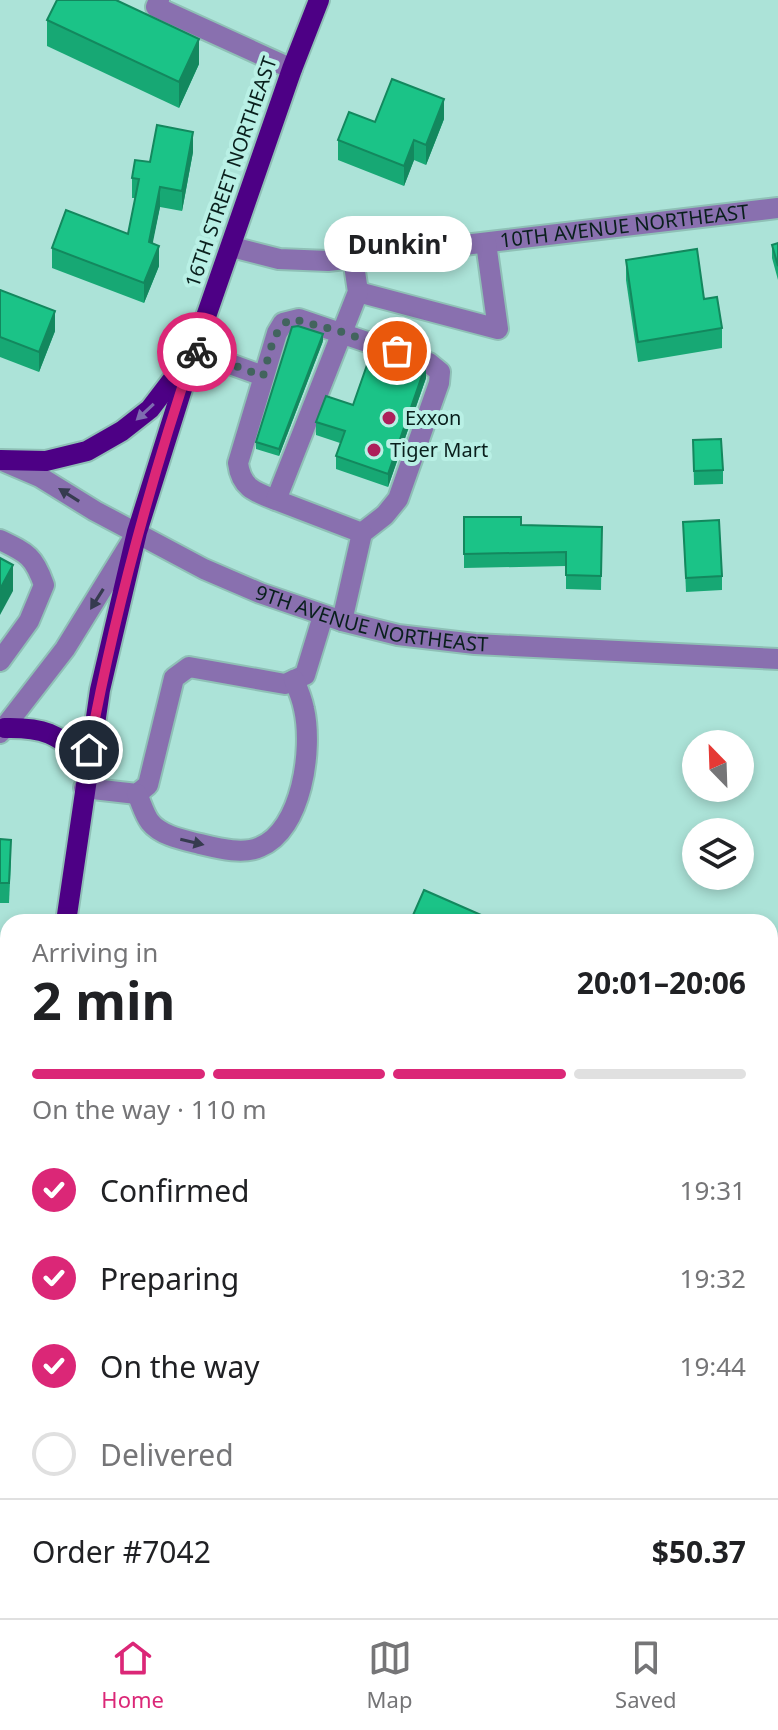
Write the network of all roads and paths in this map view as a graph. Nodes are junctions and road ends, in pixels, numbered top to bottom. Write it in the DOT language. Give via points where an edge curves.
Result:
graph roads {
  1 [pos="159,0"];
  2 [pos="319,0"];
  3 [pos="292,69"];
  4 [pos="778,208"];
  5 [pos="486,243"];
  6 [pos="232,247"];
  7 [pos="353,258"];
  8 [pos="358,292"];
  9 [pos="342,332"];
  10 [pos="194,351"];
  11 [pos="263,376"];
  12 [pos="0,460"];
  13 [pos="276,500"];
  14 [pos="137,532"];
  15 [pos="362,533"];
  16 [pos="0,540"];
  17 [pos="333,619"];
  18 [pos="778,659"];
  19 [pos="0,661"];
  20 [pos="294,680"];
  21 [pos="2,730"];
  22 [pos="88,759"];
  23 [pos="84,788"];
  24 [pos="137,794"];
  25 [pos="67,914"];
  1 -- 3 [label="street" via="156,7"];
  2 -- 3 [label="main road, 16TH STREET NORTHEAST"];
  3 -- 6 [label="main road, 16TH STREET NORTHEAST"];
  4 -- 5 [label="street, 10TH AVENUE NORTHEAST"];
  5 -- 7 [label="street, 10TH AVENUE NORTHEAST"];
  5 -- 8 [label="street" via="498,329"];
  6 -- 7 [label="street, 10TH AVENUE NORTHEAST" via="279,259"];
  6 -- 10 [label="main road, 16TH STREET NORTHEAST"];
  7 -- 8 [label="street"];
  8 -- 9 [label="street"];
  9 -- 11 [label="street" via="286,320"];
  9 -- 13 [label="street"];
  9 -- 15 [label="street" via="429,363 440,372 398,499"];
  10 -- 11 [label="street"];
  10 -- 12 [label="main road, one-way" via="150,409 111,438 87,451 46,461"];
  10 -- 14 [label="main road, 16TH STREET NORTHEAST"];
  11 -- 13 [label="street" via="238,463 247,487"];
  14 -- 12 [label="street, 9TH AVENUE NORTHEAST, one-way"];
  13 -- 15 [label="street"];
  14 -- 17 [label="street, 9TH AVENUE NORTHEAST" via="204,569"];
  14 -- 21 [label="street, one-way" via="65,649"];
  14 -- 22 [label="main road, 16TH STREET NORTHEAST"];
  15 -- 17 [label="street"];
  16 -- 19 [label="street" via="36,562 44,585 29,621"];
  17 -- 18 [label="street, 9TH AVENUE NORTHEAST" via="398,635 475,644"];
  17 -- 20 [label="street" via="305,675"];
  20 -- 24 [label="street" via="285,684 189,667 174,678 148,785"];
  24 -- 20 [label="street, one-way" via="150,823 176,838 223,849 257,849 274,840 299,793 308,753 305,710"];
  21 -- 22 [label="main road" via="43,730"];
  22 -- 23 [label="main road, 16TH STREET NORTHEAST"];
  23 -- 24 [label="street"];
  23 -- 25 [label="main road, 16TH STREET NORTHEAST"];
}
